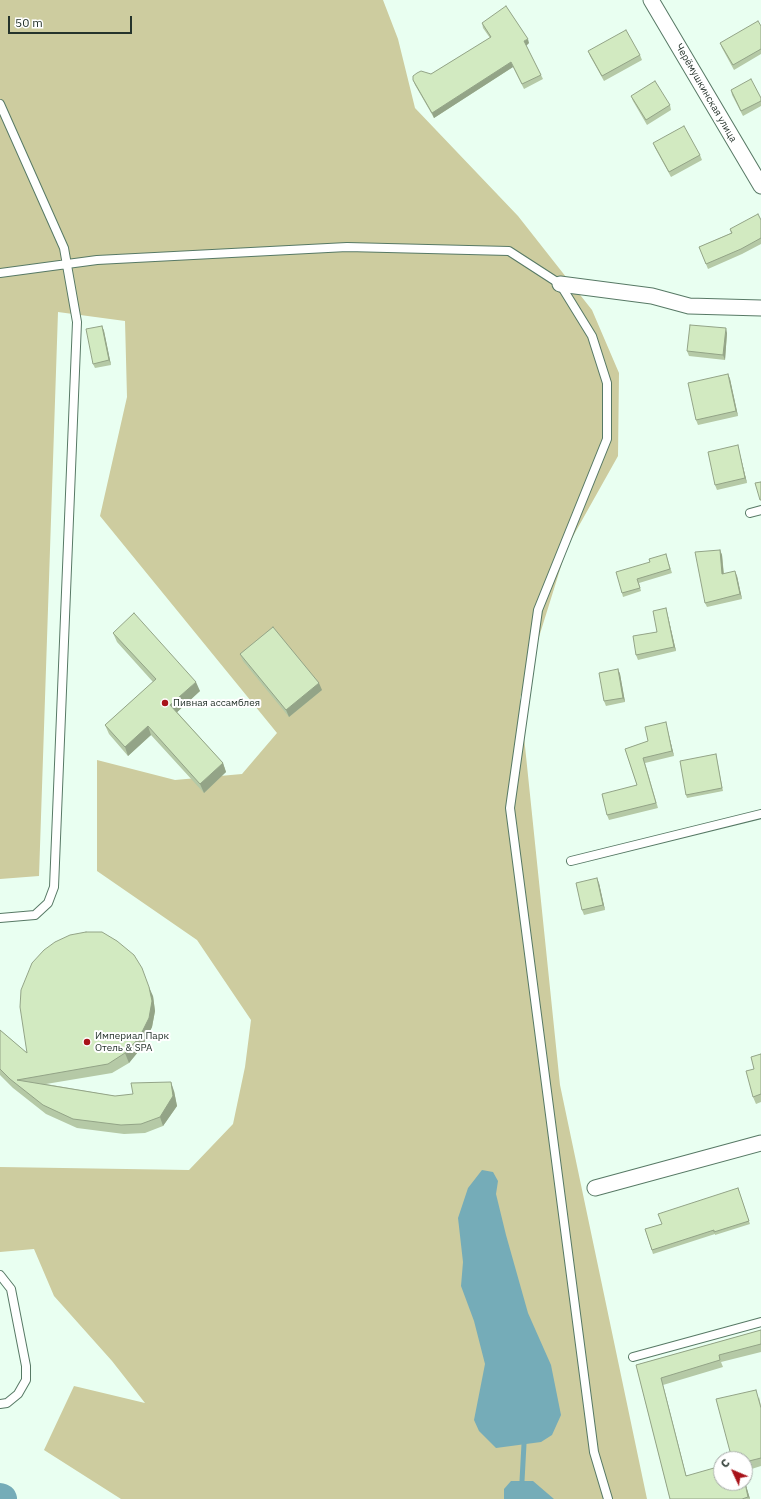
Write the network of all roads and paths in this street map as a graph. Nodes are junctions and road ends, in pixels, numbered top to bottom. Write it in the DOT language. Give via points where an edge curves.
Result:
graph roads {
  1 [pos="651,0"];
  2 [pos="0,104"];
  3 [pos="761,186"];
  4 [pos="68,264"];
  5 [pos="0,273"];
  6 [pos="560,284"];
  7 [pos="761,308"];
  8 [pos="761,510"];
  9 [pos="750,513"];
  10 [pos="761,814"];
  11 [pos="572,861"];
  12 [pos="0,918"];
  13 [pos="761,1143"];
  14 [pos="595,1188"];
  15 [pos="0,1275"];
  16 [pos="761,1322"];
  17 [pos="633,1357"];
  18 [pos="0,1404"];
  19 [pos="608,1499"];
  1 -- 3 [label="street, Черёмушкинская улица"];
  2 -- 4 [label="lane" via="64,248"];
  4 -- 5 [label="lane"];
  4 -- 6 [label="lane" via="97,260 347,247 509,251"];
  4 -- 12 [label="lane" via="77,322 77,345 54,887 48,903 35,915"];
  6 -- 7 [label="street" via="652,296 689,306"];
  6 -- 19 [label="lane" via="592,336 607,383 607,439 538,610 510,808 594,1452"];
  8 -- 9 [label="lane"];
  10 -- 11 [label="lane"];
  13 -- 14 [label="street"];
  15 -- 18 [label="lane" via="11,1289 26,1366 26,1380 18,1394 7,1403"];
  16 -- 17 [label="lane"];
}
